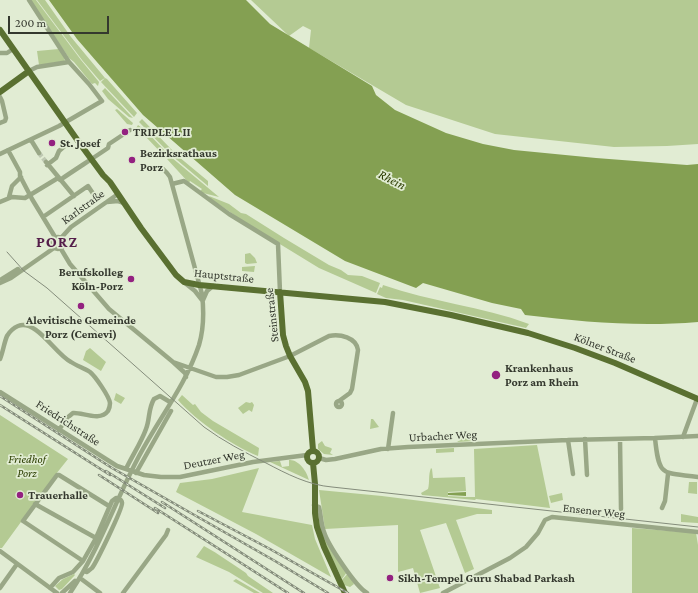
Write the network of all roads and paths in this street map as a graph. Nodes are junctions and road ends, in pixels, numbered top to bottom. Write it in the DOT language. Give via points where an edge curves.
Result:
graph roads {
  1 [pos="29,0"];
  2 [pos="0,30"];
  3 [pos="13,49"];
  4 [pos="0,53"];
  5 [pos="69,62"];
  6 [pos="29,71"];
  7 [pos="0,92"];
  8 [pos="0,97"];
  9 [pos="2,113"];
  10 [pos="66,122"];
  11 [pos="0,123"];
  12 [pos="130,130"];
  13 [pos="31,140"];
  14 [pos="68,143"];
  15 [pos="8,150"];
  16 [pos="39,153"];
  17 [pos="0,154"];
  18 [pos="162,168"];
  19 [pos="21,177"];
  20 [pos="59,179"];
  21 [pos="172,184"];
  22 [pos="112,186"];
  23 [pos="118,194"];
  24 [pos="30,195"];
  25 [pos="74,196"];
  26 [pos="99,196"];
  27 [pos="9,197"];
  28 [pos="110,199"];
  29 [pos="0,202"];
  30 [pos="106,203"];
  31 [pos="124,203"];
  32 [pos="44,216"];
  33 [pos="58,237"];
  34 [pos="53,247"];
  35 [pos="61,249"];
  36 [pos="0,280"];
  37 [pos="184,282"];
  38 [pos="0,283"];
  39 [pos="199,286"];
  40 [pos="213,286"];
  41 [pos="280,292"];
  42 [pos="203,302"];
  43 [pos="500,326"];
  44 [pos="290,356"];
  45 [pos="0,360"];
  46 [pos="173,362"];
  47 [pos="190,368"];
  48 [pos="186,377"];
  49 [pos="0,392"];
  50 [pos="697,399"];
  51 [pos="339,401"];
  52 [pos="170,402"];
  53 [pos="171,411"];
  54 [pos="393,413"];
  55 [pos="59,430"];
  56 [pos="698,436"];
  57 [pos="683,437"];
  58 [pos="655,438"];
  59 [pos="620,439"];
  60 [pos="568,440"];
  61 [pos="585,440"];
  62 [pos="388,449"];
  63 [pos="311,457"];
  64 [pos="319,458"];
  65 [pos="126,469"];
  66 [pos="136,472"];
  67 [pos="573,474"];
  68 [pos="668,474"];
  69 [pos="587,475"];
  70 [pos="698,477"];
  71 [pos="35,504"];
  72 [pos="314,505"];
  73 [pos="109,506"];
  74 [pos="662,508"];
  75 [pos="621,509"];
  76 [pos="168,530"];
  77 [pos="698,532"];
  78 [pos="96,538"];
  79 [pos="0,551"];
  80 [pos="83,561"];
  81 [pos="17,564"];
  82 [pos="84,571"];
  83 [pos="80,578"];
  84 [pos="0,588"];
  85 [pos="50,588"];
  86 [pos="57,593"];
  87 [pos="62,593"];
  88 [pos="70,593"];
  89 [pos="100,593"];
  90 [pos="123,593"];
  91 [pos="345,593"];
  92 [pos="368,593"];
  93 [pos="443,593"];
  1 -- 5 [label="street"];
  2 -- 3 [label="main road, Hauptstraße"];
  3 -- 4 [label="street"];
  3 -- 6 [label="main road, Hauptstraße"];
  5 -- 6 [label="street" via="36,67"];
  5 -- 10 [label="street" via="102,101"];
  6 -- 7 [label="main road"];
  6 -- 10 [label="main road, Hauptstraße"];
  8 -- 9 [label="street"];
  9 -- 11 [label="street" via="6,118"];
  10 -- 13 [label="street"];
  10 -- 22 [label="main road, Hauptstraße"];
  12 -- 20 [label="street" via="109,144 99,155"];
  13 -- 15 [label="street"];
  13 -- 16 [label="street"];
  14 -- 20 [label="street" via="59,151 56,158 46,163"];
  15 -- 17 [label="street"];
  15 -- 19 [label="street"];
  18 -- 21 [label="street"];
  19 -- 24 [label="street"];
  19 -- 27 [label="street" via="12,186"];
  20 -- 24 [label="street"];
  20 -- 25 [label="street"];
  21 -- 39 [label="street"];
  21 -- 41 [label="street, Steinstraße" via="184,181 229,214 278,244"];
  22 -- 23 [label="main road, Hauptstraße"];
  22 -- 28 [label="street"];
  23 -- 28 [label="street, Karlstraße"];
  23 -- 31 [label="main road, Hauptstraße"];
  24 -- 27 [label="street" via="25,198"];
  24 -- 32 [label="street"];
  25 -- 26 [label="street" via="88,186 94,195"];
  25 -- 32 [label="street"];
  27 -- 29 [label="street"];
  28 -- 30 [label="street, Karlstraße"];
  30 -- 31 [label="street"];
  30 -- 33 [label="street, Karlstraße"];
  31 -- 37 [label="main road, Hauptstraße" via="172,271"];
  32 -- 33 [label="street"];
  33 -- 34 [label="street" via="52,240"];
  33 -- 35 [label="street" via="64,243"];
  34 -- 35 [label="street"];
  34 -- 36 [label="street"];
  34 -- 38 [label="street" via="11,278"];
  35 -- 46 [label="street" via="70,264 109,309"];
  37 -- 39 [label="main road, Hauptstraße"];
  37 -- 42 [label="street"];
  39 -- 40 [label="main road, Hauptstraße"];
  39 -- 42 [label="street"];
  40 -- 41 [label="main road, Hauptstraße"];
  40 -- 42 [label="street" via="207,291"];
  41 -- 43 [label="main road, Hauptstraße" via="396,304"];
  41 -- 44 [label="main road, Steinstraße" via="283,335"];
  42 -- 47 [label="street" via="202,334"];
  43 -- 50 [label="main road, Kölner Straße" via="598,356"];
  44 -- 47 [label="street" via="227,377 216,377"];
  44 -- 51 [label="street" via="329,336 352,339 358,350 352,389"];
  44 -- 63 [label="main road, Steinstraße" via="306,386"];
  45 -- 55 [label="street" via="10,331 28,325 38,330 69,362 92,374 109,399 107,412 95,416 73,413"];
  46 -- 47 [label="street"];
  46 -- 48 [label="street"];
  47 -- 48 [label="street"];
  48 -- 52 [label="street"];
  49 -- 55 [label="street, Friedrichstraße"];
  50 -- 57 [label="street"];
  52 -- 65 [label="street" via="160,396 154,399 144,433"];
  52 -- 82 [label="street" via="130,474"];
  53 -- 66 [label="street"];
  54 -- 62 [label="street"];
  55 -- 65 [label="street, Friedrichstraße"];
  56 -- 57 [label="street, Urbacher Weg"];
  57 -- 58 [label="street, Urbacher Weg"];
  58 -- 59 [label="street, Urbacher Weg"];
  58 -- 68 [label="street" via="659,465"];
  59 -- 61 [label="street, Urbacher Weg"];
  59 -- 75 [label="street"];
  60 -- 61 [label="street, Urbacher Weg"];
  60 -- 62 [label="street, Urbacher Weg"];
  60 -- 67 [label="street"];
  61 -- 69 [label="street"];
  62 -- 64 [label="street, Urbacher Weg" via="336,459"];
  63 -- 64 [label="main road" via="317,462"];
  63 -- 64 [label="main road" via="318,452"];
  63 -- 66 [label="street, Deutzer Weg" via="251,463 176,478"];
  63 -- 72 [label="main road, Steinstraße"];
  65 -- 66 [label="street, Deutzer Weg"];
  68 -- 70 [label="street"];
  68 -- 74 [label="street"];
  71 -- 73 [label="street" via="59,475"];
  71 -- 78 [label="street"];
  71 -- 80 [label="street" via="23,521"];
  72 -- 91 [label="main road, Steinstraße" via="320,538"];
  72 -- 92 [label="street" via="319,507 328,542 353,580"];
  73 -- 78 [label="street"];
  73 -- 82 [label="street" via="116,498 122,503 96,561 91,569"];
  76 -- 90 [label="street"];
  77 -- 93 [label="street, Ensener Weg" via="552,517 545,520 526,547"];
  78 -- 80 [label="street"];
  79 -- 81 [label="street"];
  80 -- 85 [label="street" via="73,572 59,578"];
  81 -- 84 [label="street"];
  81 -- 85 [label="street"];
  82 -- 83 [label="street"];
  82 -- 87 [label="street"];
  83 -- 88 [label="street"];
  83 -- 89 [label="street"];
  85 -- 86 [label="street"];
}
